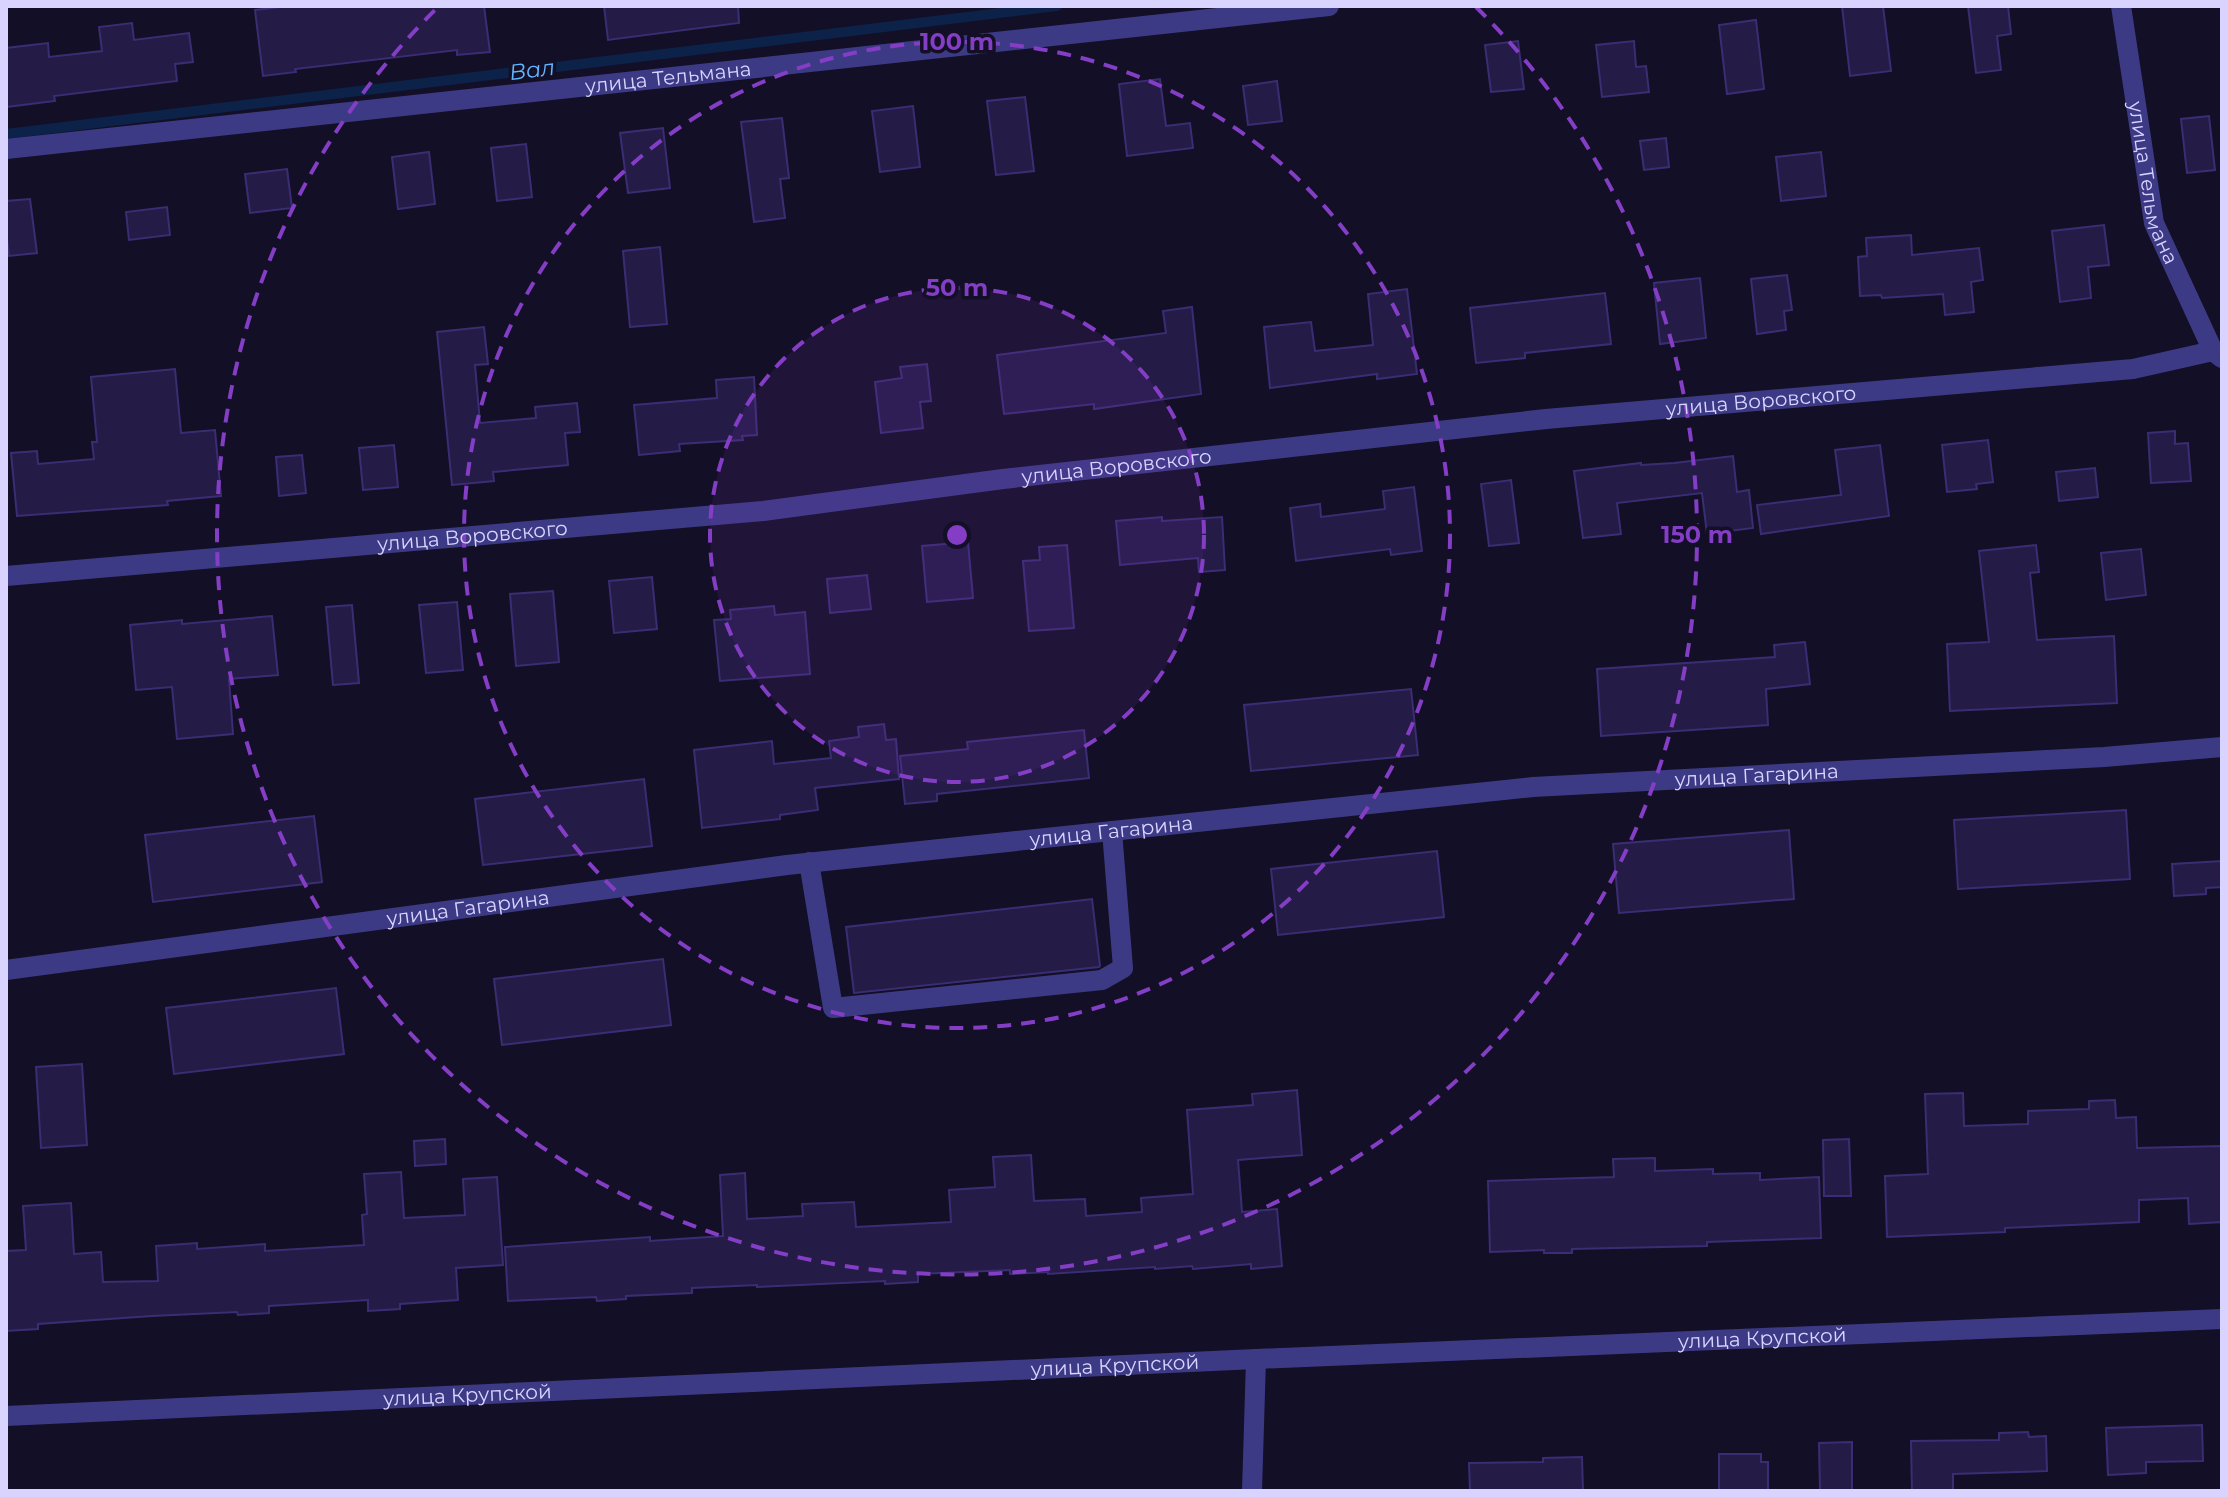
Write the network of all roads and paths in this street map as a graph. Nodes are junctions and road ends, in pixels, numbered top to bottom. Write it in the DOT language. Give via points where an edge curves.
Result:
graph roads {
  1 [pos="1329,6"];
  2 [pos="2121,6"];
  3 [pos="6,149"];
  4 [pos="2218,354"];
  5 [pos="6,576"];
  6 [pos="2222,747"];
  7 [pos="1112,831"];
  8 [pos="809,862"];
  9 [pos="6,970"];
  10 [pos="2222,1319"];
  11 [pos="1256,1359"];
  12 [pos="6,1416"];
  13 [pos="1252,1491"];
  1 -- 3 [label="street, улица Тельмана"];
  2 -- 4 [label="street, улица Тельмана" via="2154,223"];
  4 -- 5 [label="street, улица Воровского" via="2133,369 1531,420 763,511"];
  6 -- 7 [label="street, улица Гагарина" via="1533,787"];
  7 -- 8 [label="street, улица Гагарина"];
  7 -- 8 [label="street" via="1123,968 1102,980 833,1008"];
  8 -- 9 [label="street, улица Гагарина"];
  10 -- 11 [label="street, улица Крупской"];
  11 -- 12 [label="street, улица Крупской"];
  11 -- 13 [label="street"];
}
